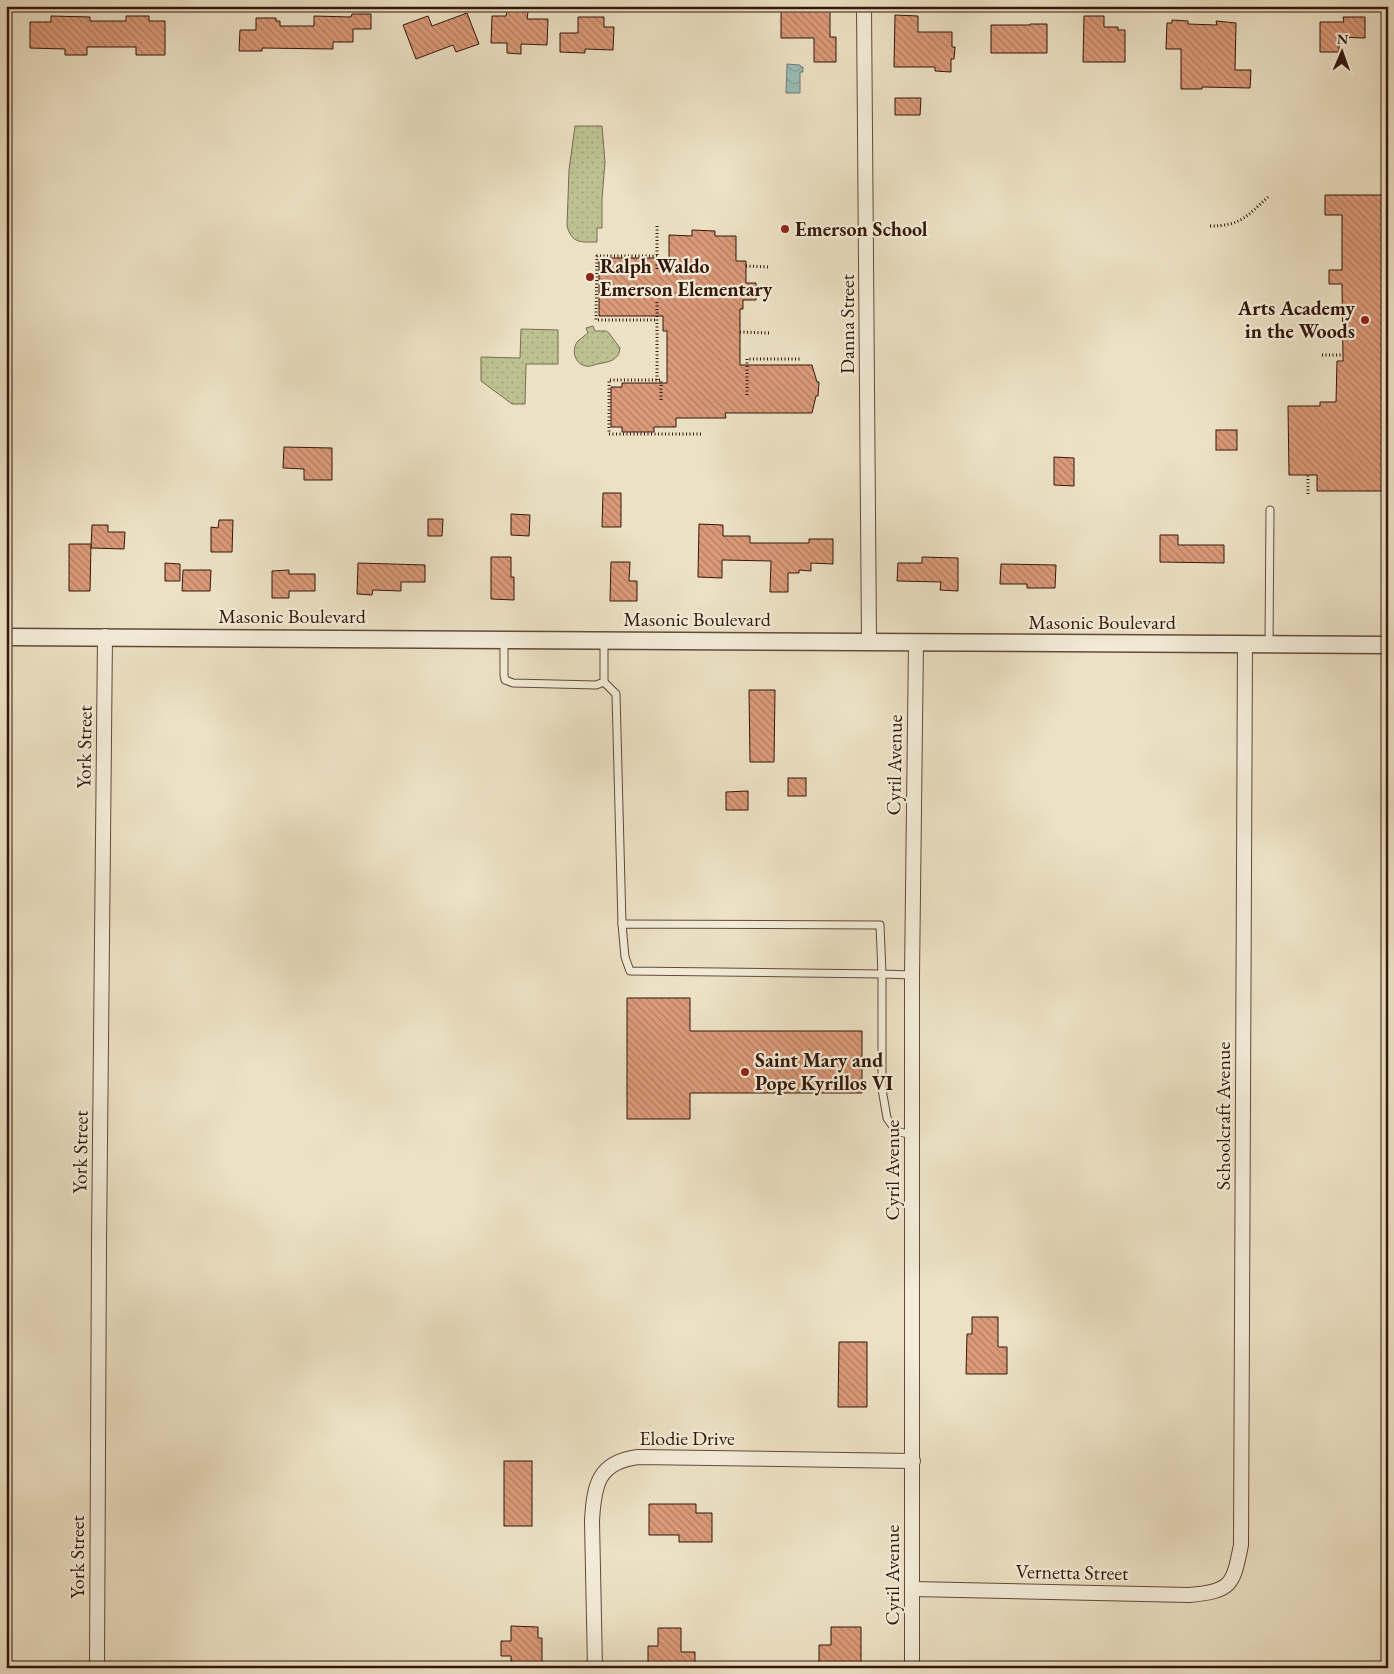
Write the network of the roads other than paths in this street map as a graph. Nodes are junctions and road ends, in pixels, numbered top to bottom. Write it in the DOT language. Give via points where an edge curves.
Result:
graph roads {
  1 [pos="864,6"];
  2 [pos="1270,510"];
  3 [pos="105,636"];
  4 [pos="6,637"];
  5 [pos="504,639"];
  6 [pos="604,640"];
  7 [pos="869,642"];
  8 [pos="916,642"];
  9 [pos="1245,644"];
  10 [pos="1269,644"];
  11 [pos="1388,645"];
  12 [pos="604,682"];
  13 [pos="622,924"];
  14 [pos="882,974"];
  15 [pos="912,975"];
  16 [pos="912,1135"];
  17 [pos="913,1461"];
  18 [pos="1228,1584"];
  19 [pos="912,1589"];
  20 [pos="97,1668"];
  21 [pos="595,1668"];
  22 [pos="912,1668"];
  1 -- 7 [label="street, Danna Street"];
  2 -- 10 [label="lane"];
  3 -- 4 [label="street, Masonic Boulevard"];
  3 -- 5 [label="street, Masonic Boulevard"];
  3 -- 20 [label="street, York Street"];
  5 -- 6 [label="street, Masonic Boulevard"];
  5 -- 12 [label="lane" via="505,680 513,683"];
  6 -- 7 [label="street, Masonic Boulevard"];
  6 -- 12 [label="lane"];
  7 -- 8 [label="street, Masonic Boulevard"];
  8 -- 9 [label="street, Masonic Boulevard"];
  8 -- 15 [label="street, Cyril Avenue"];
  9 -- 10 [label="street, Masonic Boulevard"];
  9 -- 18 [label="street, Schoolcraft Avenue" via="1241,1545 1235,1574"];
  10 -- 11 [label="street, Masonic Boulevard"];
  12 -- 13 [label="lane" via="616,694"];
  13 -- 14 [label="lane" via="625,957 630,971"];
  13 -- 14 [label="lane" via="880,925"];
  14 -- 15 [label="lane"];
  14 -- 16 [label="lane" via="882,1088 887,1118 896,1131"];
  15 -- 16 [label="street, Cyril Avenue"];
  16 -- 17 [label="street, Cyril Avenue"];
  17 -- 19 [label="street, Cyril Avenue"];
  17 -- 21 [label="street, Elodie Drive" via="638,1457 616,1463 598,1480 593,1498"];
  18 -- 19 [label="street, Vernetta Street" via="1218,1591 1189,1595"];
  19 -- 22 [label="street, Cyril Avenue"];
}
